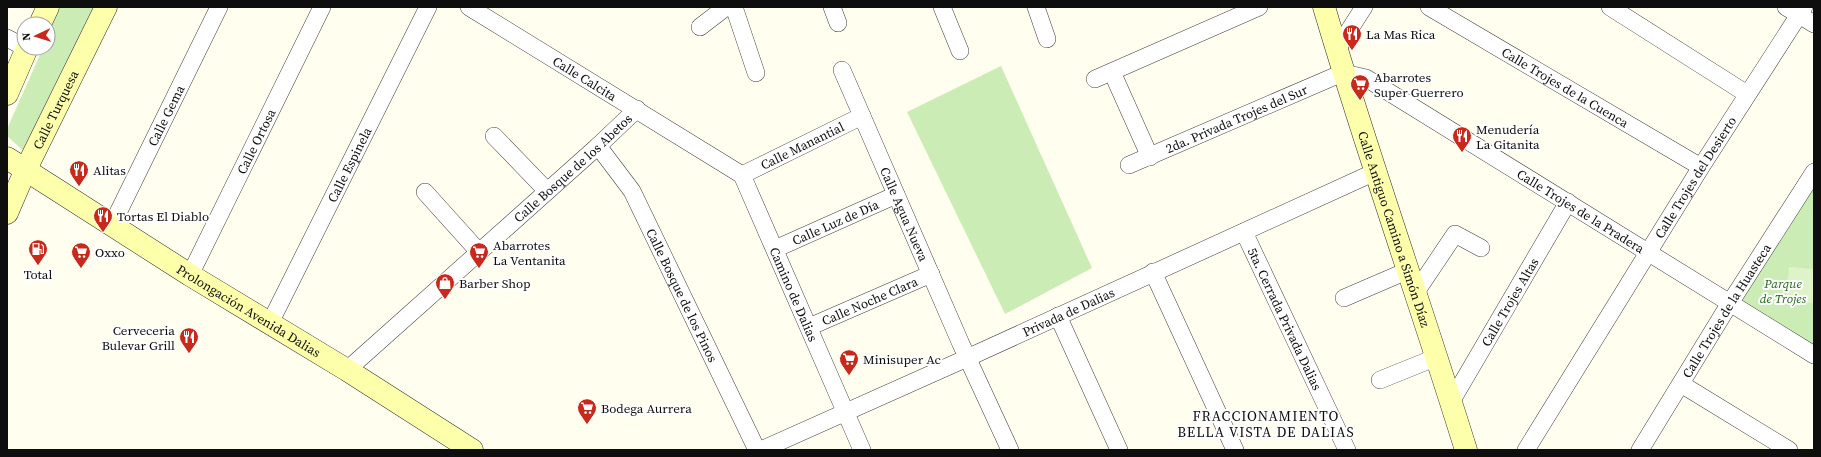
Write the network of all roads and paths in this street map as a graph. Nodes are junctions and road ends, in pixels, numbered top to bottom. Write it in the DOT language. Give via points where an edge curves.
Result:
graph roads {
  1 [pos="106,7"];
  2 [pos="219,7"];
  3 [pos="322,7"];
  4 [pos="428,7"];
  5 [pos="468,7"];
  6 [pos="726,7"];
  7 [pos="734,7"];
  8 [pos="832,7"];
  9 [pos="942,7"];
  10 [pos="1036,7"];
  11 [pos="1259,7"];
  12 [pos="1324,7"];
  13 [pos="1364,7"];
  14 [pos="1429,7"];
  15 [pos="1610,7"];
  16 [pos="1796,10"];
  17 [pos="838,23"];
  18 [pos="1814,24"];
  19 [pos="700,27"];
  20 [pos="7,38"];
  21 [pos="1047,39"];
  22 [pos="16,43"];
  23 [pos="1337,49"];
  24 [pos="960,50"];
  25 [pos="23,56"];
  26 [pos="842,70"];
  27 [pos="1112,72"];
  28 [pos="756,73"];
  29 [pos="1344,73"];
  30 [pos="1096,79"];
  31 [pos="7,94"];
  32 [pos="1747,94"];
  33 [pos="636,109"];
  34 [pos="862,116"];
  35 [pos="494,136"];
  36 [pos="598,146"];
  37 [pos="1150,157"];
  38 [pos="7,158"];
  39 [pos="1129,165"];
  40 [pos="1701,167"];
  41 [pos="26,169"];
  42 [pos="1375,172"];
  43 [pos="1814,172"];
  44 [pos="742,175"];
  45 [pos="547,191"];
  46 [pos="425,192"];
  47 [pos="896,195"];
  48 [pos="1568,202"];
  49 [pos="7,213"];
  50 [pos="112,225"];
  51 [pos="1244,232"];
  52 [pos="1482,248"];
  53 [pos="775,249"];
  54 [pos="479,252"];
  55 [pos="1649,252"];
  56 [pos="1409,270"];
  57 [pos="1153,272"];
  58 [pos="931,274"];
  59 [pos="190,275"];
  60 [pos="1416,292"];
  61 [pos="1344,298"];
  62 [pos="1730,303"];
  63 [pos="1058,316"];
  64 [pos="270,323"];
  65 [pos="809,327"];
  66 [pos="1814,355"];
  67 [pos="1437,357"];
  68 [pos="967,358"];
  69 [pos="347,370"];
  70 [pos="1380,380"];
  71 [pos="1681,384"];
  72 [pos="1451,402"];
  73 [pos="846,412"];
  74 [pos="1007,449"];
  75 [pos="472,450"];
  76 [pos="757,450"];
  77 [pos="761,450"];
  78 [pos="862,450"];
  79 [pos="1119,450"];
  80 [pos="1235,450"];
  81 [pos="1347,450"];
  82 [pos="1466,450"];
  83 [pos="1526,450"];
  84 [pos="1640,450"];
  85 [pos="1789,450"];
  1 -- 41 [label="main road, Calle Turquesa"];
  2 -- 50 [label="street, Calle Gema"];
  3 -- 59 [label="street, Calle Ortosa"];
  4 -- 64 [label="street, Calle Espinela"];
  5 -- 33 [label="street, Calle Calcita"];
  6 -- 19 [label="street"];
  7 -- 28 [label="street"];
  8 -- 17 [label="street"];
  9 -- 24 [label="street"];
  10 -- 21 [label="street"];
  11 -- 27 [label="street"];
  12 -- 23 [label="main road, Calle Antiguo Camino a Simón Díaz"];
  13 -- 23 [label="street"];
  14 -- 40 [label="street, Calle Trojes de la Cuenca"];
  15 -- 32 [label="street"];
  16 -- 18 [label="street"];
  16 -- 32 [label="street, Calle Trojes del Desierto"];
  20 -- 22 [label="street"];
  23 -- 29 [label="main road, Calle Antiguo Camino a Simón Díaz"];
  25 -- 31 [label="main road"];
  26 -- 34 [label="street, Calle Agua Nueva"];
  27 -- 30 [label="street"];
  27 -- 37 [label="street"];
  29 -- 37 [label="street, 2da. Privada Trojes del Sur"];
  29 -- 42 [label="main road, Calle Antiguo Camino a Simón Díaz"];
  29 -- 48 [label="street, Calle Trojes de la Pradera" via="1366,78"];
  32 -- 40 [label="street, Calle Trojes del Desierto"];
  33 -- 36 [label="street, Calle Bosque de los Abetos"];
  33 -- 44 [label="street, Calle Calcita"];
  34 -- 44 [label="street, Calle Manantial"];
  34 -- 47 [label="street, Calle Agua Nueva"];
  35 -- 45 [label="street"];
  36 -- 45 [label="street, Calle Bosque de los Abetos"];
  36 -- 76 [label="street, Calle Bosque de los Pinos" via="632,191"];
  37 -- 39 [label="street, 2da. Privada Trojes del Sur"];
  38 -- 41 [label="main road, Prolongación Avenida Dalias"];
  40 -- 55 [label="street, Calle Trojes del Desierto"];
  41 -- 49 [label="main road, Calle Turquesa"];
  41 -- 50 [label="main road, Prolongación Avenida Dalias"];
  42 -- 51 [label="street, Privada de Dalias"];
  42 -- 56 [label="main road, Calle Antiguo Camino a Simón Díaz"];
  43 -- 62 [label="street, Calle Trojes de la Huasteca"];
  44 -- 53 [label="street, Camino de Dalias"];
  45 -- 54 [label="street, Calle Bosque de los Abetos"];
  46 -- 54 [label="street"];
  47 -- 53 [label="street, Calle Luz de Día"];
  47 -- 58 [label="street, Calle Agua Nueva"];
  48 -- 55 [label="street, Calle Trojes de la Pradera"];
  48 -- 72 [label="street, Calle Trojes Altas"];
  50 -- 59 [label="main road, Prolongación Avenida Dalias"];
  51 -- 57 [label="street, Privada de Dalias"];
  51 -- 81 [label="street, 5ta. Cerrada Privada Dalias"];
  52 -- 60 [label="street" via="1455,234"];
  53 -- 65 [label="street, Camino de Dalias"];
  54 -- 69 [label="street, Calle Bosque de los Abetos"];
  55 -- 62 [label="street, Calle Trojes de la Pradera"];
  55 -- 83 [label="street, Calle Trojes del Desierto"];
  56 -- 60 [label="main road, Calle Antiguo Camino a Simón Díaz"];
  56 -- 61 [label="street"];
  57 -- 63 [label="street, Privada de Dalias"];
  57 -- 80 [label="street"];
  58 -- 65 [label="street, Calle Noche Clara"];
  58 -- 68 [label="street, Calle Agua Nueva"];
  59 -- 64 [label="main road, Prolongación Avenida Dalias"];
  60 -- 67 [label="main road, Calle Antiguo Camino a Simón Díaz"];
  62 -- 66 [label="street, Calle Trojes de la Pradera"];
  62 -- 71 [label="street, Calle Trojes de la Huasteca"];
  63 -- 68 [label="street, Privada de Dalias"];
  63 -- 79 [label="street"];
  64 -- 69 [label="main road, Prolongación Avenida Dalias"];
  65 -- 73 [label="street, Camino de Dalias"];
  67 -- 70 [label="street"];
  67 -- 72 [label="main road, Calle Antiguo Camino a Simón Díaz"];
  68 -- 73 [label="street, Privada de Dalias"];
  68 -- 74 [label="street, Calle Agua Nueva"];
  69 -- 75 [label="main road, Prolongación Avenida Dalias"];
  71 -- 84 [label="street, Calle Trojes de la Huasteca"];
  71 -- 85 [label="street"];
  72 -- 82 [label="main road, Calle Antiguo Camino a Simón Díaz"];
  73 -- 77 [label="street, Privada de Dalias"];
  73 -- 78 [label="street, Camino de Dalias"];
}
